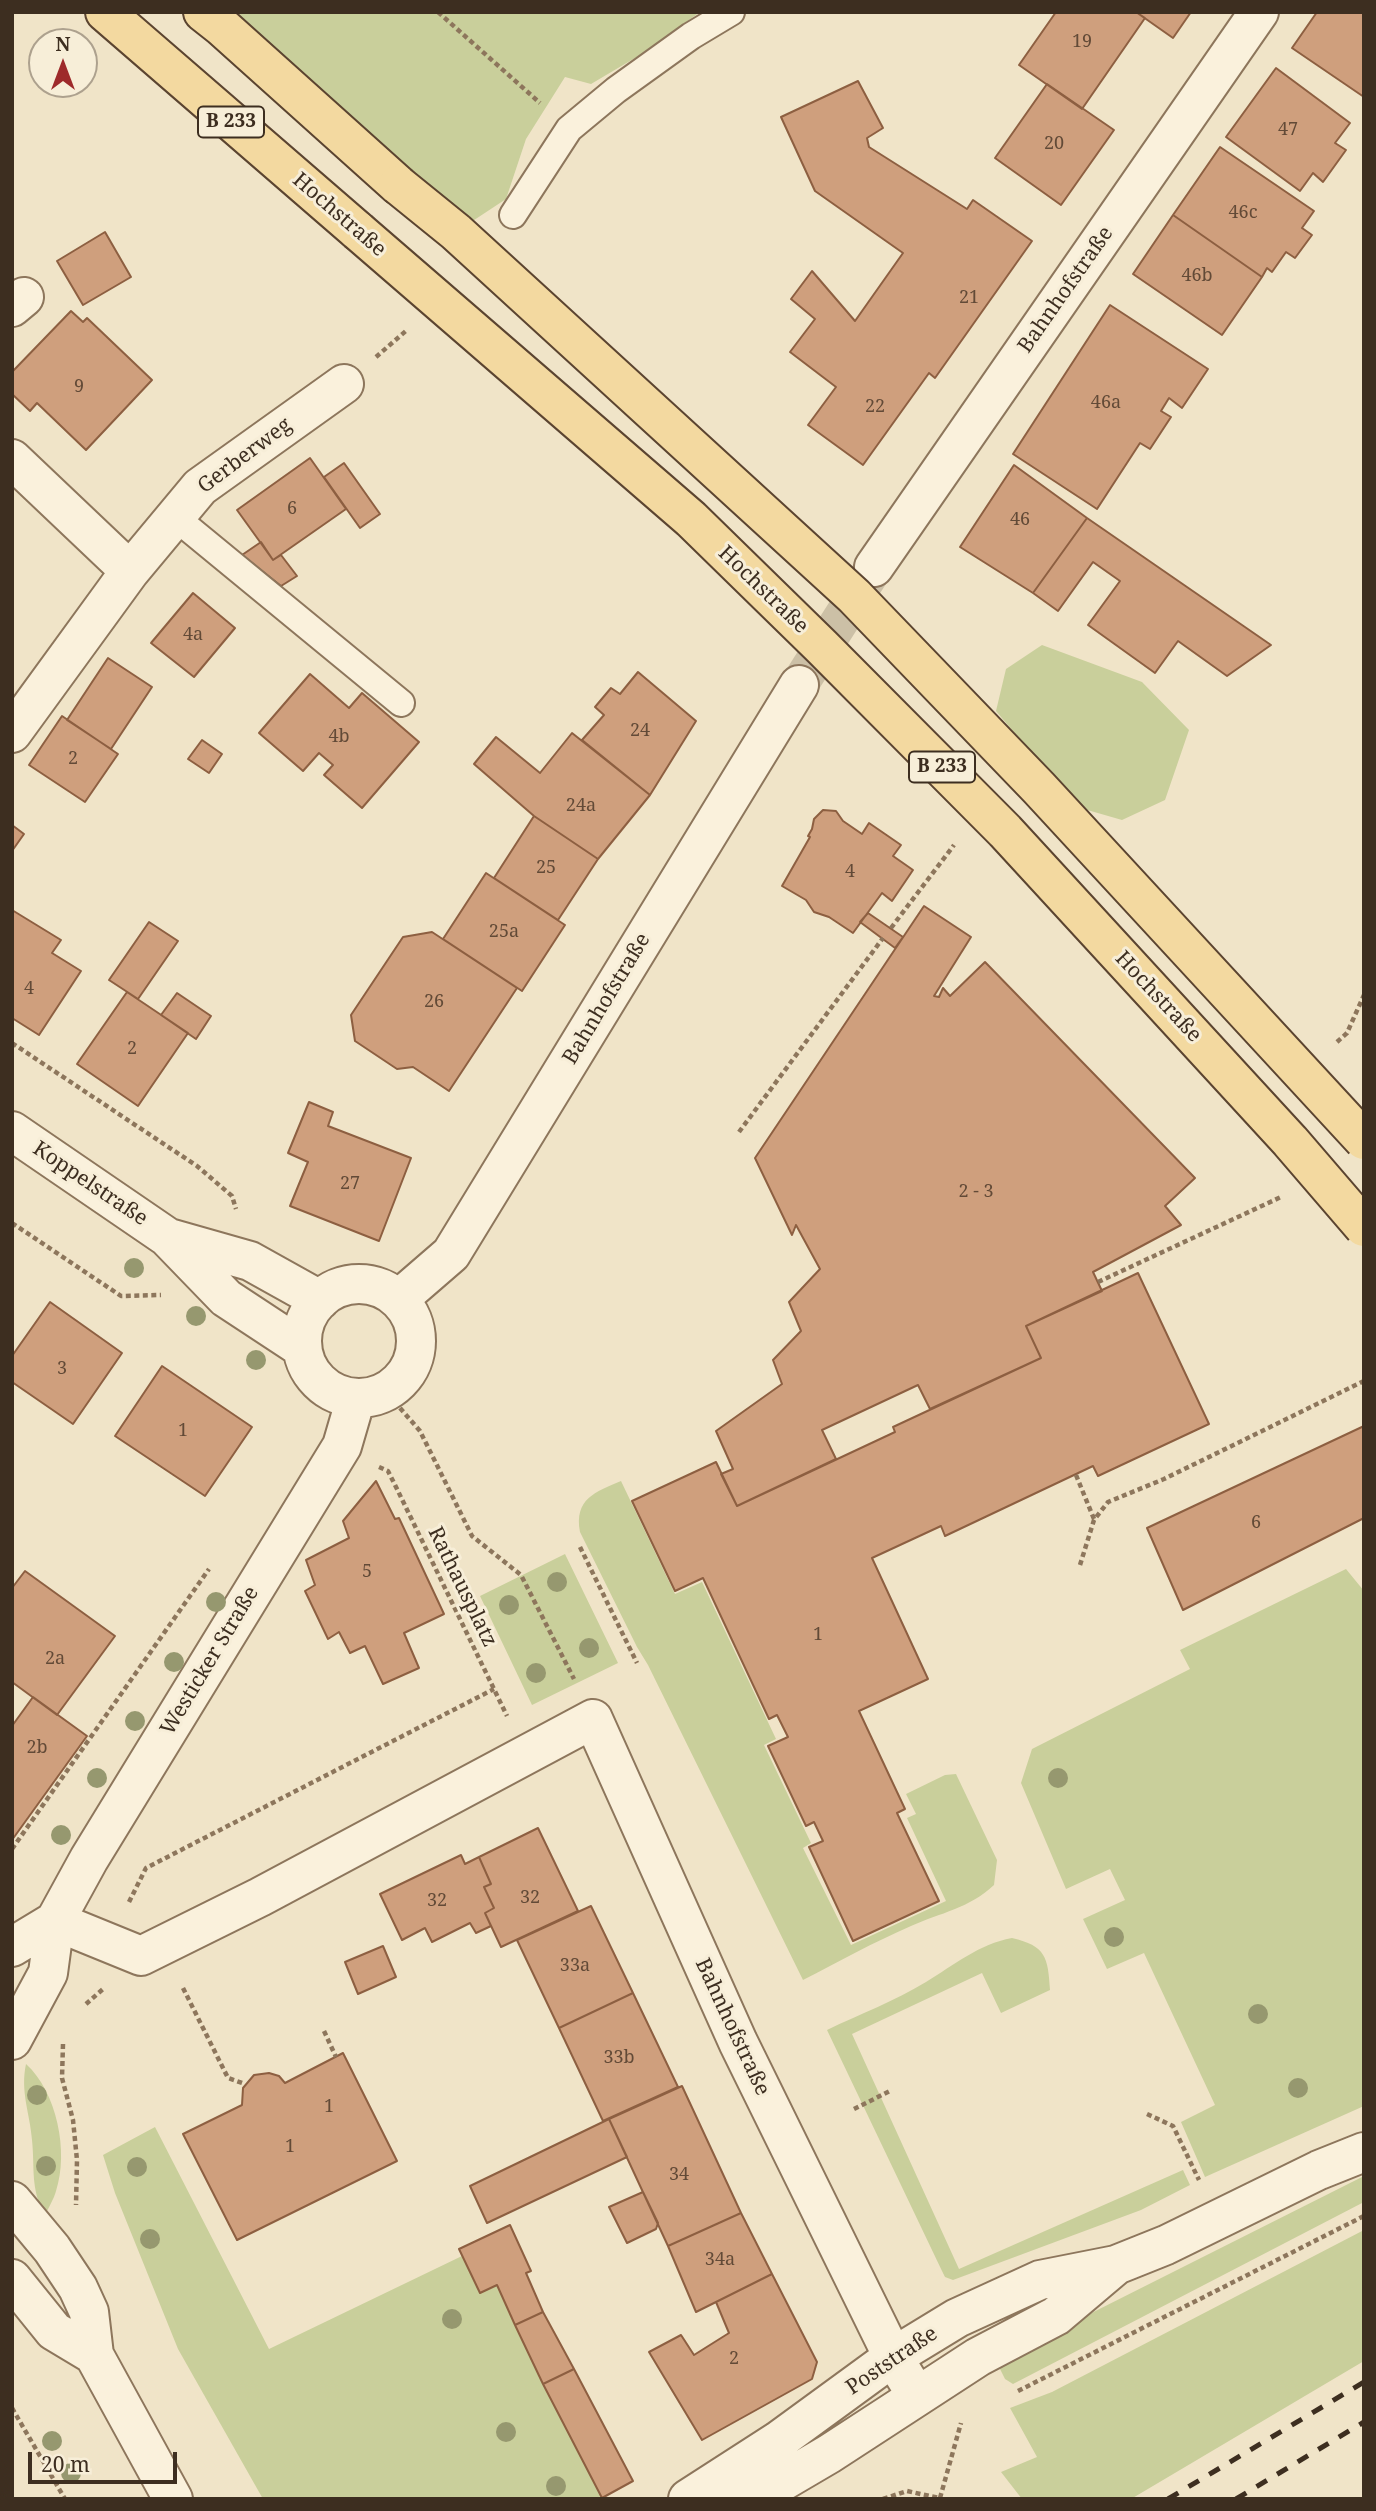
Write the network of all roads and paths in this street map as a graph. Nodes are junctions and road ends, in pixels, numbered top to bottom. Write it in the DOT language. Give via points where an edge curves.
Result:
graph roads {
  1 [pos="105,12"];
  2 [pos="438,12"];
  3 [pos="731,12"];
  4 [pos="1259,12"];
  5 [pos="213,17"];
  6 [pos="569,129"];
  7 [pos="513,215"];
  8 [pos="344,384"];
  9 [pos="12,459"];
  10 [pos="176,518"];
  11 [pos="874,567"];
  12 [pos="130,571"];
  13 [pos="799,685"];
  14 [pos="401,703"];
  15 [pos="12,733"];
  16 [pos="955,844"];
  17 [pos="891,928"];
  18 [pos="883,938"];
  19 [pos="12,1043"];
  20 [pos="12,1131"];
  21 [pos="739,1132"];
  22 [pos="1364,1140"];
  23 [pos="1289,1190"];
  24 [pos="232,1196"];
  25 [pos="12,1223"];
  26 [pos="1364,1227"];
  27 [pos="167,1237"];
  28 [pos="1098,1282"];
  29 [pos="173,1294"];
  30 [pos="399,1299"];
  31 [pos="320,1300"];
  32 [pos="302,1348"];
  33 [pos="1364,1381"];
  34 [pos="370,1396"];
  35 [pos="373,1463"];
  36 [pos="1076,1475"];
  37 [pos="1094,1520"];
  38 [pos="580,1548"];
  39 [pos="216,1560"];
  40 [pos="1080,1565"];
  41 [pos="636,1663"];
  42 [pos="574,1680"];
  43 [pos="494,1689"];
  44 [pos="519,1740"];
  45 [pos="12,1849"];
  46 [pos="55,1921"];
  47 [pos="12,1947"];
  48 [pos="124,1950"];
  49 [pos="183,1988"];
  50 [pos="78,2015"];
  51 [pos="324,2031"];
  52 [pos="64,2038"];
  53 [pos="12,2040"];
  54 [pos="336,2057"];
  55 [pos="245,2084"];
  56 [pos="890,2091"];
  57 [pos="854,2109"];
  58 [pos="1147,2114"];
  59 [pos="1364,2152"];
  60 [pos="1204,2190"];
  61 [pos="12,2201"];
  62 [pos="75,2212"];
  63 [pos="1364,2216"];
  64 [pos="1116,2265"];
  65 [pos="12,2279"];
  66 [pos="94,2356"];
  67 [pos="893,2357"];
  68 [pos="1013,2393"];
  69 [pos="917,2396"];
  70 [pos="12,2408"];
  71 [pos="964,2412"];
  72 [pos="941,2498"];
  73 [pos="65,2499"];
  74 [pos="173,2499"];
  75 [pos="688,2499"];
  76 [pos="743,2499"];
  77 [pos="883,2499"];
  1 -- 26 [label="main road, Hochstraße / B 233, bridge" via="691,519 1005,831"];
  2 -- 6 [label="path"];
  3 -- 6 [label="lane" via="616,90"];
  4 -- 11 [label="street, Bahnhofstraße"];
  5 -- 22 [label="main road, B 233, bridge" via="854,596 1039,788"];
  6 -- 7 [label="lane"];
  8 -- 10 [label="street, Gerberweg" via="200,487"];
  9 -- 12 [label="street"];
  10 -- 12 [label="street, Gerberweg"];
  10 -- 14 [label="lane"];
  12 -- 15 [label="street, Gerberweg"];
  13 -- 30 [label="street, Bahnhofstraße" via="451,1254"];
  16 -- 17 [label="path"];
  18 -- 21 [label="path"];
  19 -- 24 [label="path" via="197,1166"];
  20 -- 27 [label="street, Koppelstraße"];
  23 -- 28 [label="path"];
  25 -- 29 [label="path" via="121,1296"];
  27 -- 31 [label="street, Koppelstraße" via="250,1261"];
  27 -- 32 [label="street, Koppelstraße" via="226,1298"];
  30 -- 31 [label="street" via="368,1284 334,1290"];
  30 -- 34 [label="street" via="416,1331 411,1367 400,1382"];
  31 -- 32 [label="street" via="306,1322"];
  32 -- 34 [label="street" via="306,1364 326,1388 341,1396"];
  33 -- 37 [label="path" via="1108,1502"];
  34 -- 42 [label="path" via="421,1431 472,1536 521,1575"];
  34 -- 46 [label="street, Westicker Straße"];
  35 -- 43 [label="path, Rathausplatz" via="388,1471"];
  36 -- 37 [label="path"];
  37 -- 40 [label="path"];
  38 -- 41 [label="path"];
  39 -- 45 [label="path"];
  43 -- 44 [label="path, Rathausplatz"];
  43 -- 48 [label="path" via="146,1868"];
  44 -- 48 [label="street" via="260,1897"];
  44 -- 67 [label="street, Bahnhofstraße" via="593,1719 738,2042"];
  46 -- 47 [label="street"];
  46 -- 48 [label="street"];
  46 -- 53 [label="street, Westicker Straße" via="48,1973"];
  48 -- 50 [label="path"];
  49 -- 55 [label="path" via="228,2078"];
  51 -- 54 [label="path"];
  52 -- 62 [label="path" via="62,2078 77,2160"];
  56 -- 57 [label="path"];
  58 -- 60 [label="path" via="1173,2126"];
  59 -- 64 [label="street, Poststraße"];
  61 -- 66 [label="street" via="78,2288 89,2312"];
  63 -- 68 [label="path"];
  64 -- 67 [label="street, Poststraße" via="1040,2280 957,2318"];
  64 -- 69 [label="street, Poststraße" via="1056,2316"];
  65 -- 66 [label="street" via="54,2331"];
  66 -- 74 [label="street"];
  67 -- 69 [label="street, Bahnhofstraße"];
  67 -- 75 [label="street, Poststraße" via="778,2441"];
  69 -- 76 [label="street, Poststraße" via="806,2468"];
  70 -- 73 [label="path"];
  71 -- 72 [label="path"];
  72 -- 77 [label="path" via="907,2491"];
}
